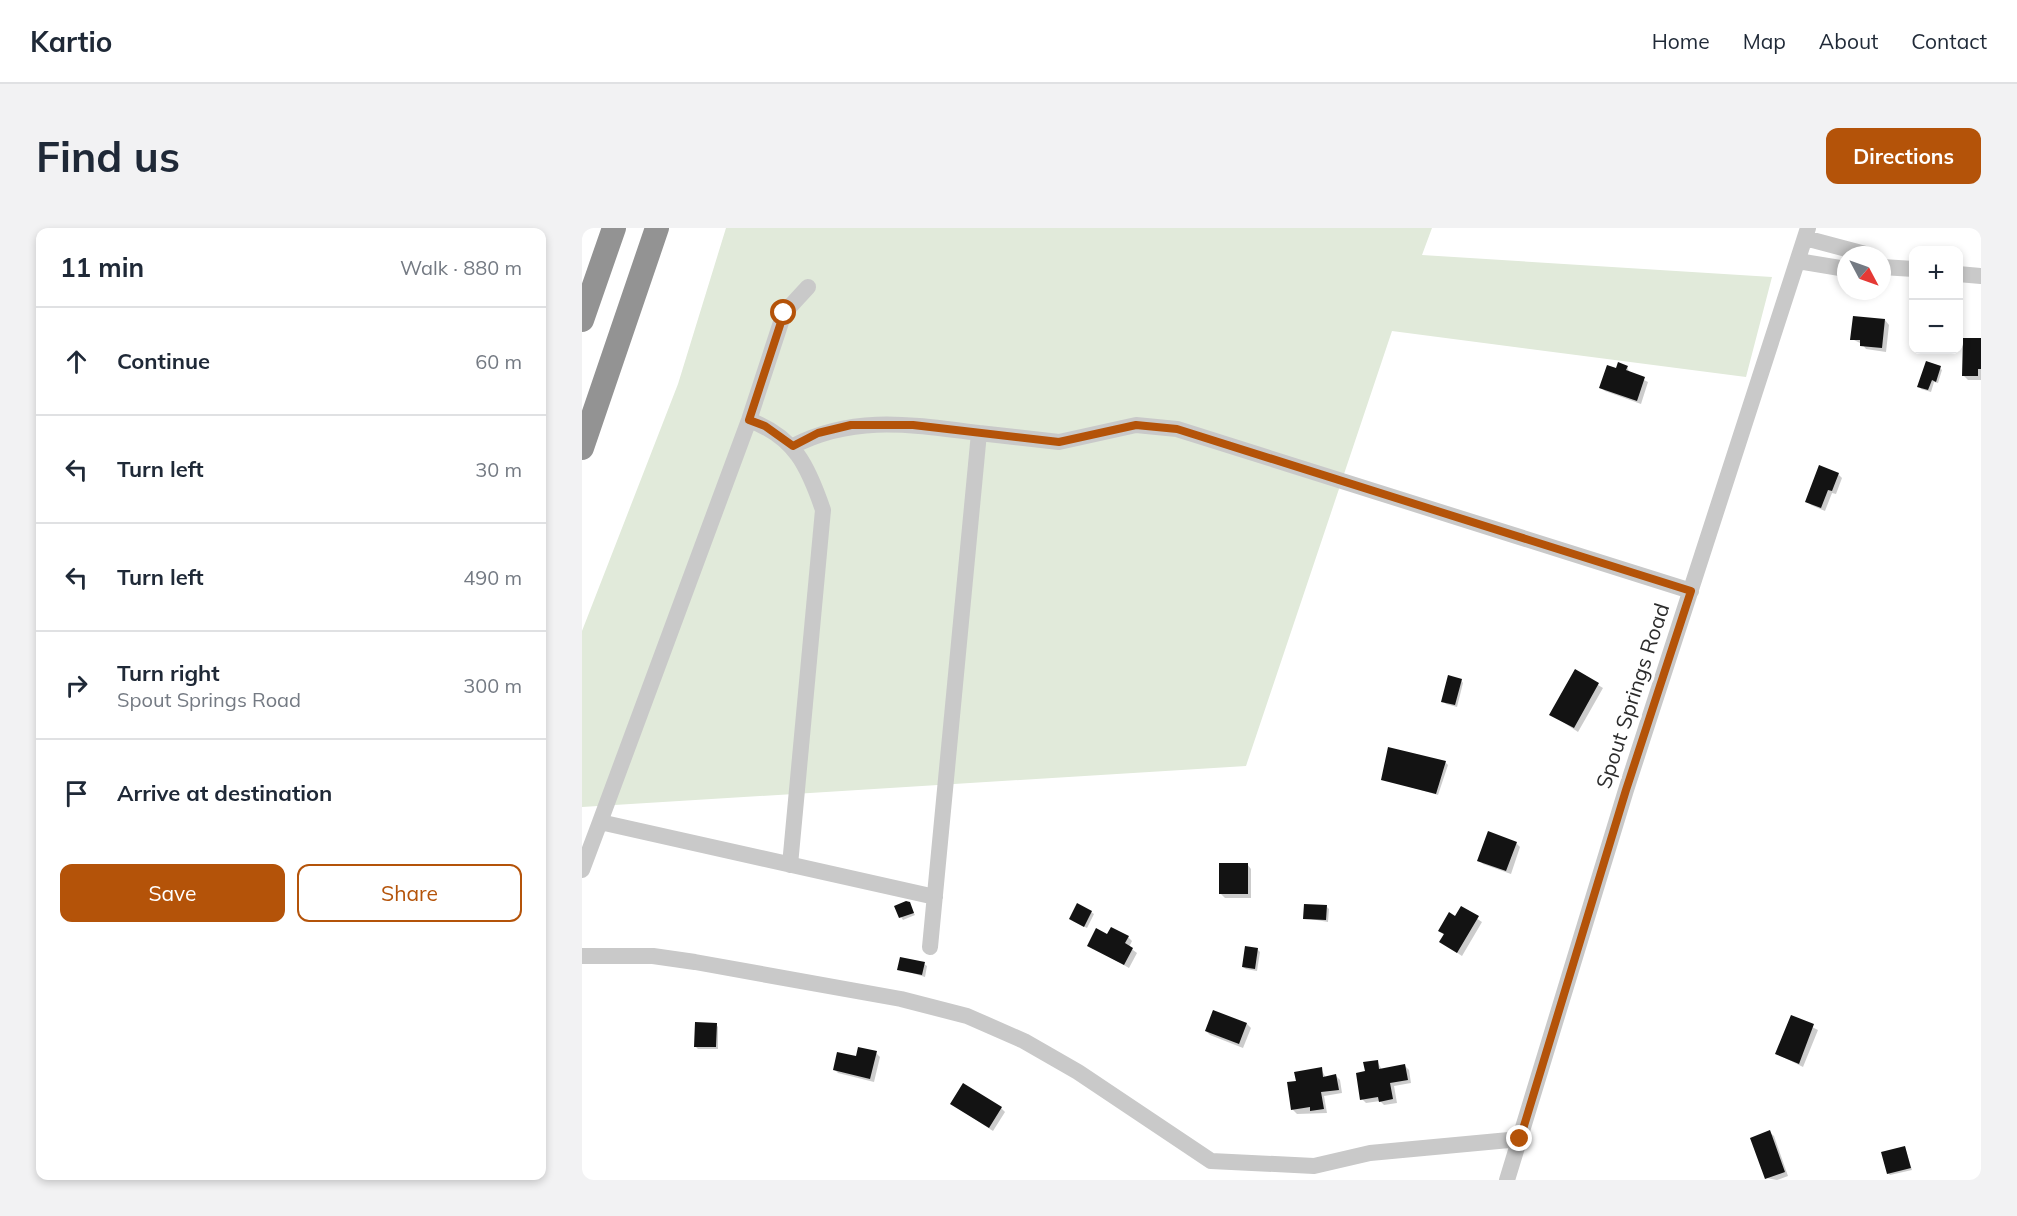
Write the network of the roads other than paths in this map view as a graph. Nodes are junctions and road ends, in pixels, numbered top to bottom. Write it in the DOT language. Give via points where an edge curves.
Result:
graph roads {
  1 [pos="614,228"];
  2 [pos="657,228"];
  3 [pos="1807,233"];
  4 [pos="1844,246"];
  5 [pos="1798,261"];
  6 [pos="1891,266"];
  7 [pos="1837,268"];
  8 [pos="1909,268"];
  9 [pos="1963,274"];
  10 [pos="1981,276"];
  11 [pos="808,287"];
  12 [pos="582,320"];
  13 [pos="749,420"];
  14 [pos="979,433"];
  15 [pos="793,446"];
  16 [pos="582,448"];
  17 [pos="1691,591"];
  18 [pos="600,822"];
  19 [pos="790,865"];
  20 [pos="582,870"];
  21 [pos="935,897"];
  22 [pos="930,947"];
  23 [pos="582,956"];
  24 [pos="1520,1139"];
  25 [pos="1507,1180"];
  1 -- 12 [label="highway"];
  2 -- 16 [label="highway"];
  3 -- 4 [label="street"];
  3 -- 5 [label="street, Spout Springs Road"];
  5 -- 7 [label="street"];
  5 -- 17 [label="street, Spout Springs Road"];
  6 -- 8 [label="street"];
  9 -- 10 [label="street"];
  11 -- 13 [label="street" via="784,313"];
  13 -- 15 [label="street"];
  13 -- 18 [label="street"];
  14 -- 15 [label="street" via="913,425 851,425 818,433"];
  14 -- 17 [label="street" via="1059,442 1136,425 1177,429"];
  14 -- 21 [label="street"];
  15 -- 19 [label="street" via="811,475 823,510"];
  17 -- 24 [label="street, Spout Springs Road"];
  18 -- 19 [label="street"];
  18 -- 20 [label="street"];
  19 -- 21 [label="street"];
  21 -- 22 [label="street"];
  23 -- 24 [label="street" via="653,956 695,962 901,999 967,1016 1024,1041 1078,1072 1211,1161 1314,1166 1370,1153"];
  24 -- 25 [label="street, Spout Springs Road"];
}
